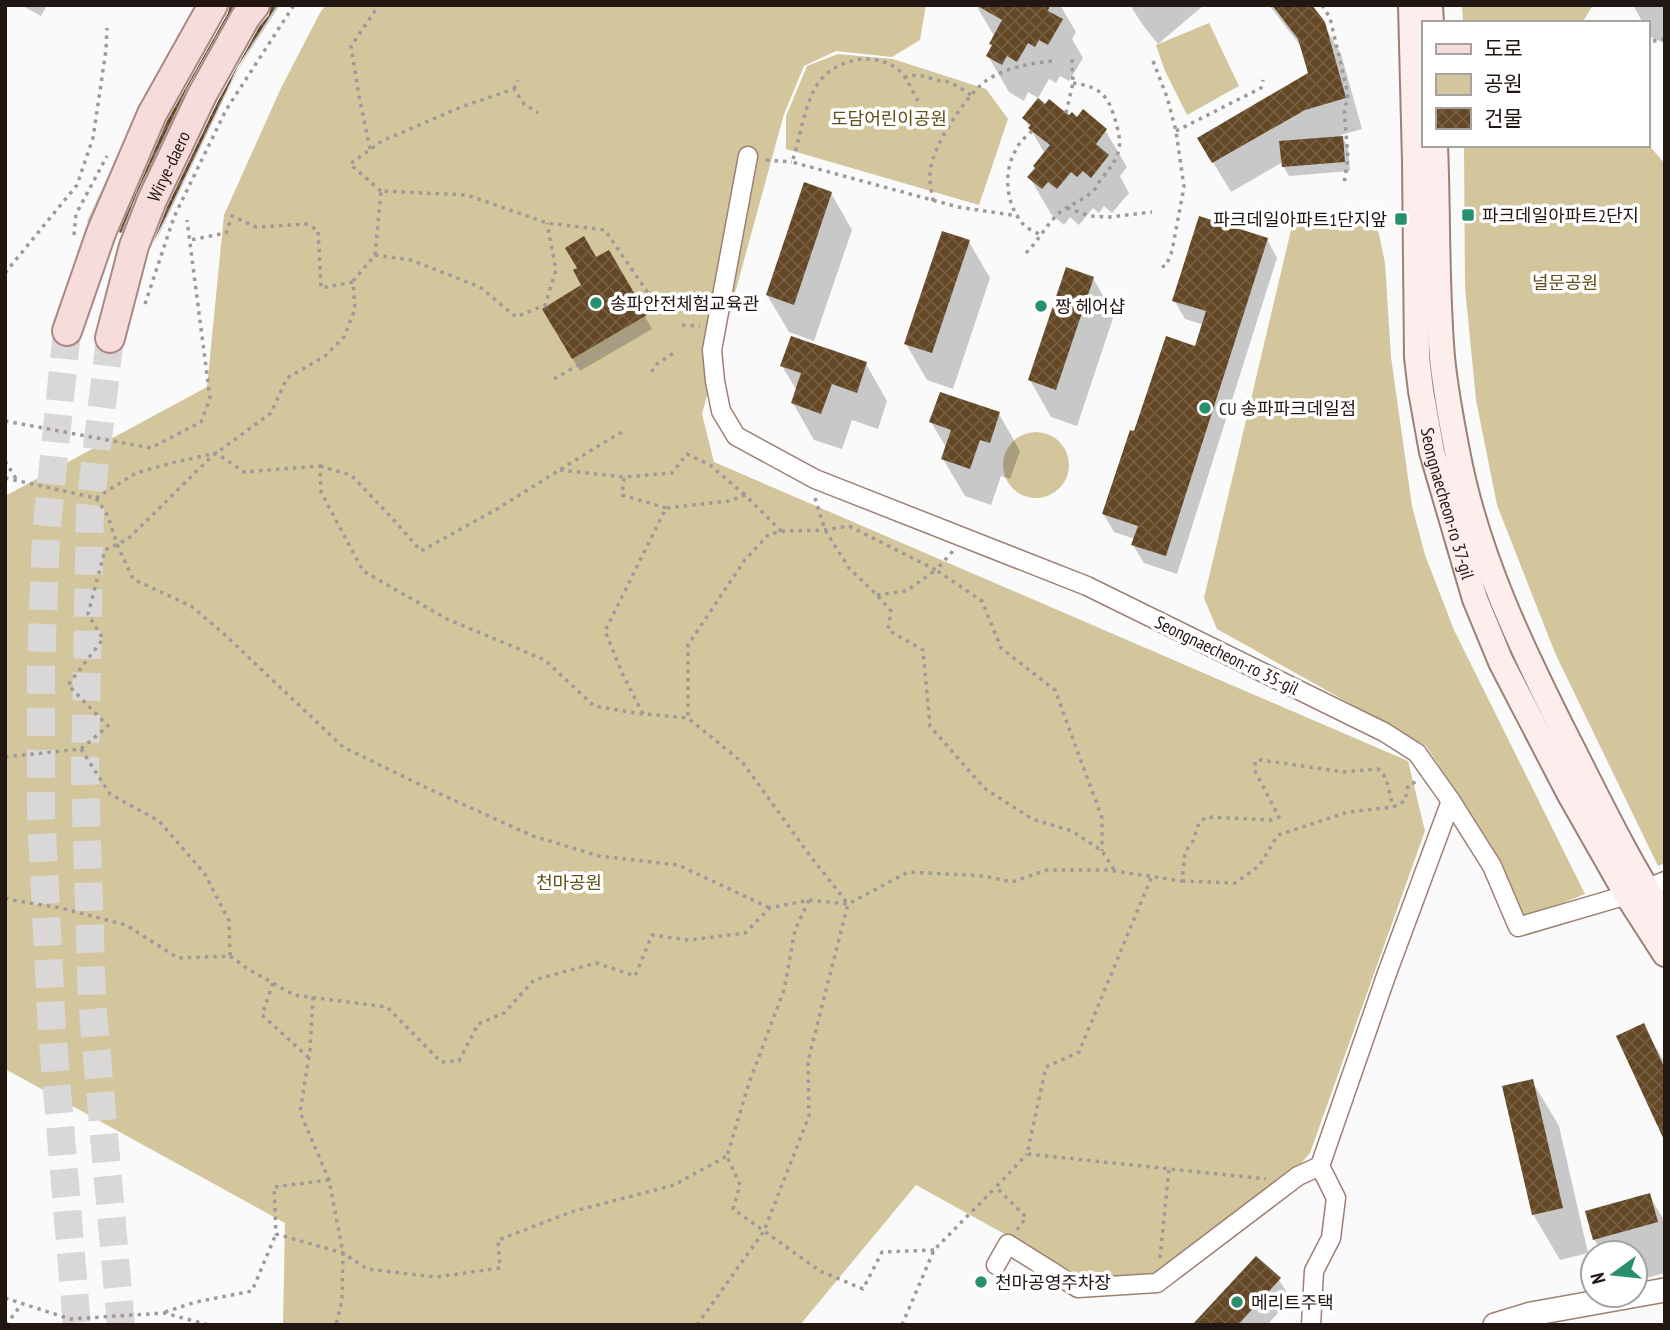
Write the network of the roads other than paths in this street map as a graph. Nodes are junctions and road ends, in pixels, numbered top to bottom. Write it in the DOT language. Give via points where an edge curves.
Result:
graph roads {
  1 [pos="213,5"];
  2 [pos="255,5"];
  3 [pos="1410,5"];
  4 [pos="1422,137"];
  5 [pos="1423,147"];
  6 [pos="1434,147"];
  7 [pos="748,160"];
  8 [pos="1426,181"];
  9 [pos="67,331"];
  10 [pos="110,338"];
  11 [pos="1451,801"];
  12 [pos="1646,888"];
  13 [pos="1665,918"];
  14 [pos="1665,954"];
  15 [pos="1320,1166"];
  16 [pos="996,1265"];
  17 [pos="1665,1290"];
  18 [pos="1311,1325"];
  19 [pos="1495,1325"];
  1 -- 9 [label="main road, Wirye-daero" via="152,114 101,233"];
  2 -- 10 [label="main road, Wirye-daero" via="202,95 152,200 134,246"];
  3 -- 4 [label="main road, Seongnaecheon-ro 37-gil"];
  5 -- 8 [label="main road, Seongnaecheon-ro 37-gil"];
  6 -- 8 [label="main road, Seongnaecheon-ro 37-gil"];
  7 -- 11 [label="street, Seongnaecheon-ro 35-gil" via="712,350 721,411 736,436 807,475 1087,586 1384,732 1417,753"];
  8 -- 12 [label="main road, Seongnaecheon-ro 37-gil" via="1416,323 1421,391 1432,452 1475,599 1501,662 1569,793"];
  11 -- 12 [label="street, Seongnaecheon-ro 35-gil" via="1492,866 1518,926"];
  11 -- 15 [label="street"];
  12 -- 13 [label="main road, Seongnaecheon-ro 37-gil"];
  12 -- 14 [label="main road, Seongnaecheon-ro 37-gil"];
  15 -- 16 [label="street" via="1298,1176 1157,1283 1078,1287 1008,1244"];
  15 -- 18 [label="street" via="1336,1198 1331,1238 1314,1271"];
  17 -- 19 [label="street" via="1531,1314"];
}
